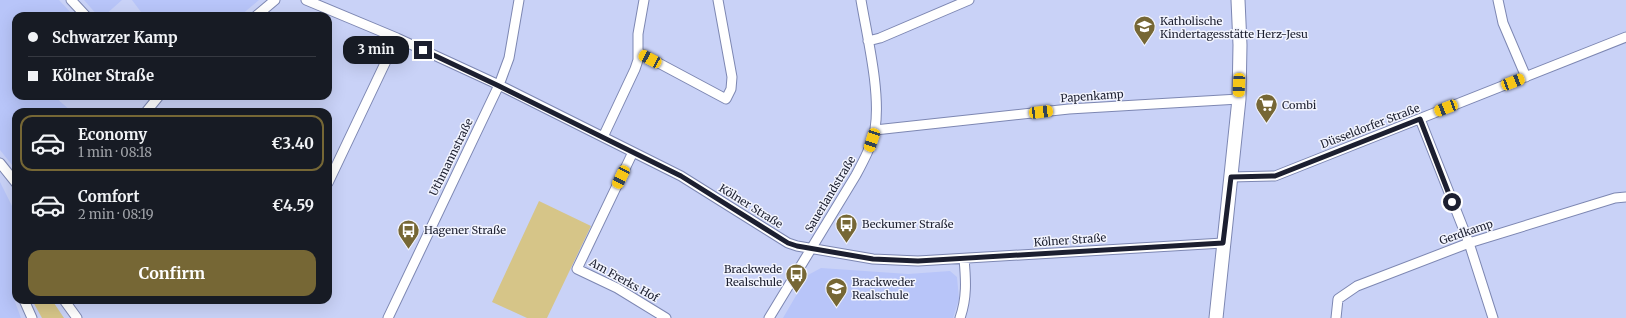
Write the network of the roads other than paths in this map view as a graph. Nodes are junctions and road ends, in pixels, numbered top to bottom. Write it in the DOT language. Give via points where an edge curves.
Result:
graph roads {
  1 [pos="71,0"];
  2 [pos="275,0"];
  3 [pos="306,0"];
  4 [pos="519,0"];
  5 [pos="644,0"];
  6 [pos="718,0"];
  7 [pos="861,0"];
  8 [pos="969,0"];
  9 [pos="1238,0"];
  10 [pos="1498,0"];
  11 [pos="82,12"];
  12 [pos="261,12"];
  13 [pos="1626,37"];
  14 [pos="397,38"];
  15 [pos="868,41"];
  16 [pos="638,52"];
  17 [pos="1526,77"];
  18 [pos="499,86"];
  19 [pos="1239,99"];
  20 [pos="156,100"];
  21 [pos="149,108"];
  22 [pos="1420,119"];
  23 [pos="875,130"];
  24 [pos="603,137"];
  25 [pos="633,152"];
  26 [pos="0,164"];
  27 [pos="332,175"];
  28 [pos="1231,177"];
  29 [pos="12,179"];
  30 [pos="1626,197"];
  31 [pos="1223,243"];
  32 [pos="1469,243"];
  33 [pos="811,249"];
  34 [pos="964,259"];
  35 [pos="26,304"];
  36 [pos="67,304"];
  37 [pos="32,318"];
  38 [pos="77,318"];
  39 [pos="388,318"];
  40 [pos="666,318"];
  41 [pos="769,318"];
  42 [pos="960,318"];
  43 [pos="1216,318"];
  44 [pos="1336,318"];
  45 [pos="1493,318"];
  1 -- 11 [label="street"];
  2 -- 12 [label="street"];
  3 -- 14 [label="street, Kölner Straße"];
  4 -- 18 [label="street, Uthmannstraße" via="509,58"];
  5 -- 16 [label="street" via="638,34"];
  6 -- 16 [label="street" via="732,77 731,90 726,99"];
  7 -- 15 [label="street, Sauerlandstraße"];
  8 -- 15 [label="street"];
  9 -- 19 [label="street"];
  10 -- 17 [label="street" via="1504,23"];
  13 -- 17 [label="street, Düsseldorfer Straße"];
  14 -- 18 [label="street, Kölner Straße"];
  14 -- 27 [label="street"];
  15 -- 23 [label="street, Sauerlandstraße" via="877,105"];
  16 -- 24 [label="street" via="632,79"];
  17 -- 22 [label="street, Düsseldorfer Straße"];
  18 -- 24 [label="street, Kölner Straße"];
  18 -- 39 [label="street, Uthmannstraße"];
  19 -- 23 [label="street, Papenkamp" via="1069,109"];
  19 -- 28 [label="street"];
  20 -- 21 [label="street"];
  22 -- 28 [label="street, Düsseldorfer Straße" via="1275,176"];
  22 -- 32 [label="street"];
  23 -- 33 [label="street, Sauerlandstraße" via="856,175"];
  24 -- 25 [label="street, Kölner Straße"];
  25 -- 33 [label="street, Kölner Straße" via="681,176 779,238"];
  25 -- 40 [label="street, Am Frerks Hof" via="577,269 617,288"];
  26 -- 29 [label="street"];
  28 -- 31 [label="street"];
  30 -- 32 [label="street, Gerdkamp" via="1615,198"];
  31 -- 34 [label="street, Kölner Straße"];
  31 -- 43 [label="street"];
  32 -- 44 [label="street, Gerdkamp" via="1357,286 1338,299"];
  32 -- 45 [label="street"];
  33 -- 34 [label="street, Kölner Straße" via="892,261"];
  33 -- 41 [label="street, Sauerlandstraße"];
  34 -- 42 [label="street" via="965,303"];
  35 -- 37 [label="street"];
  36 -- 38 [label="street"];
}
